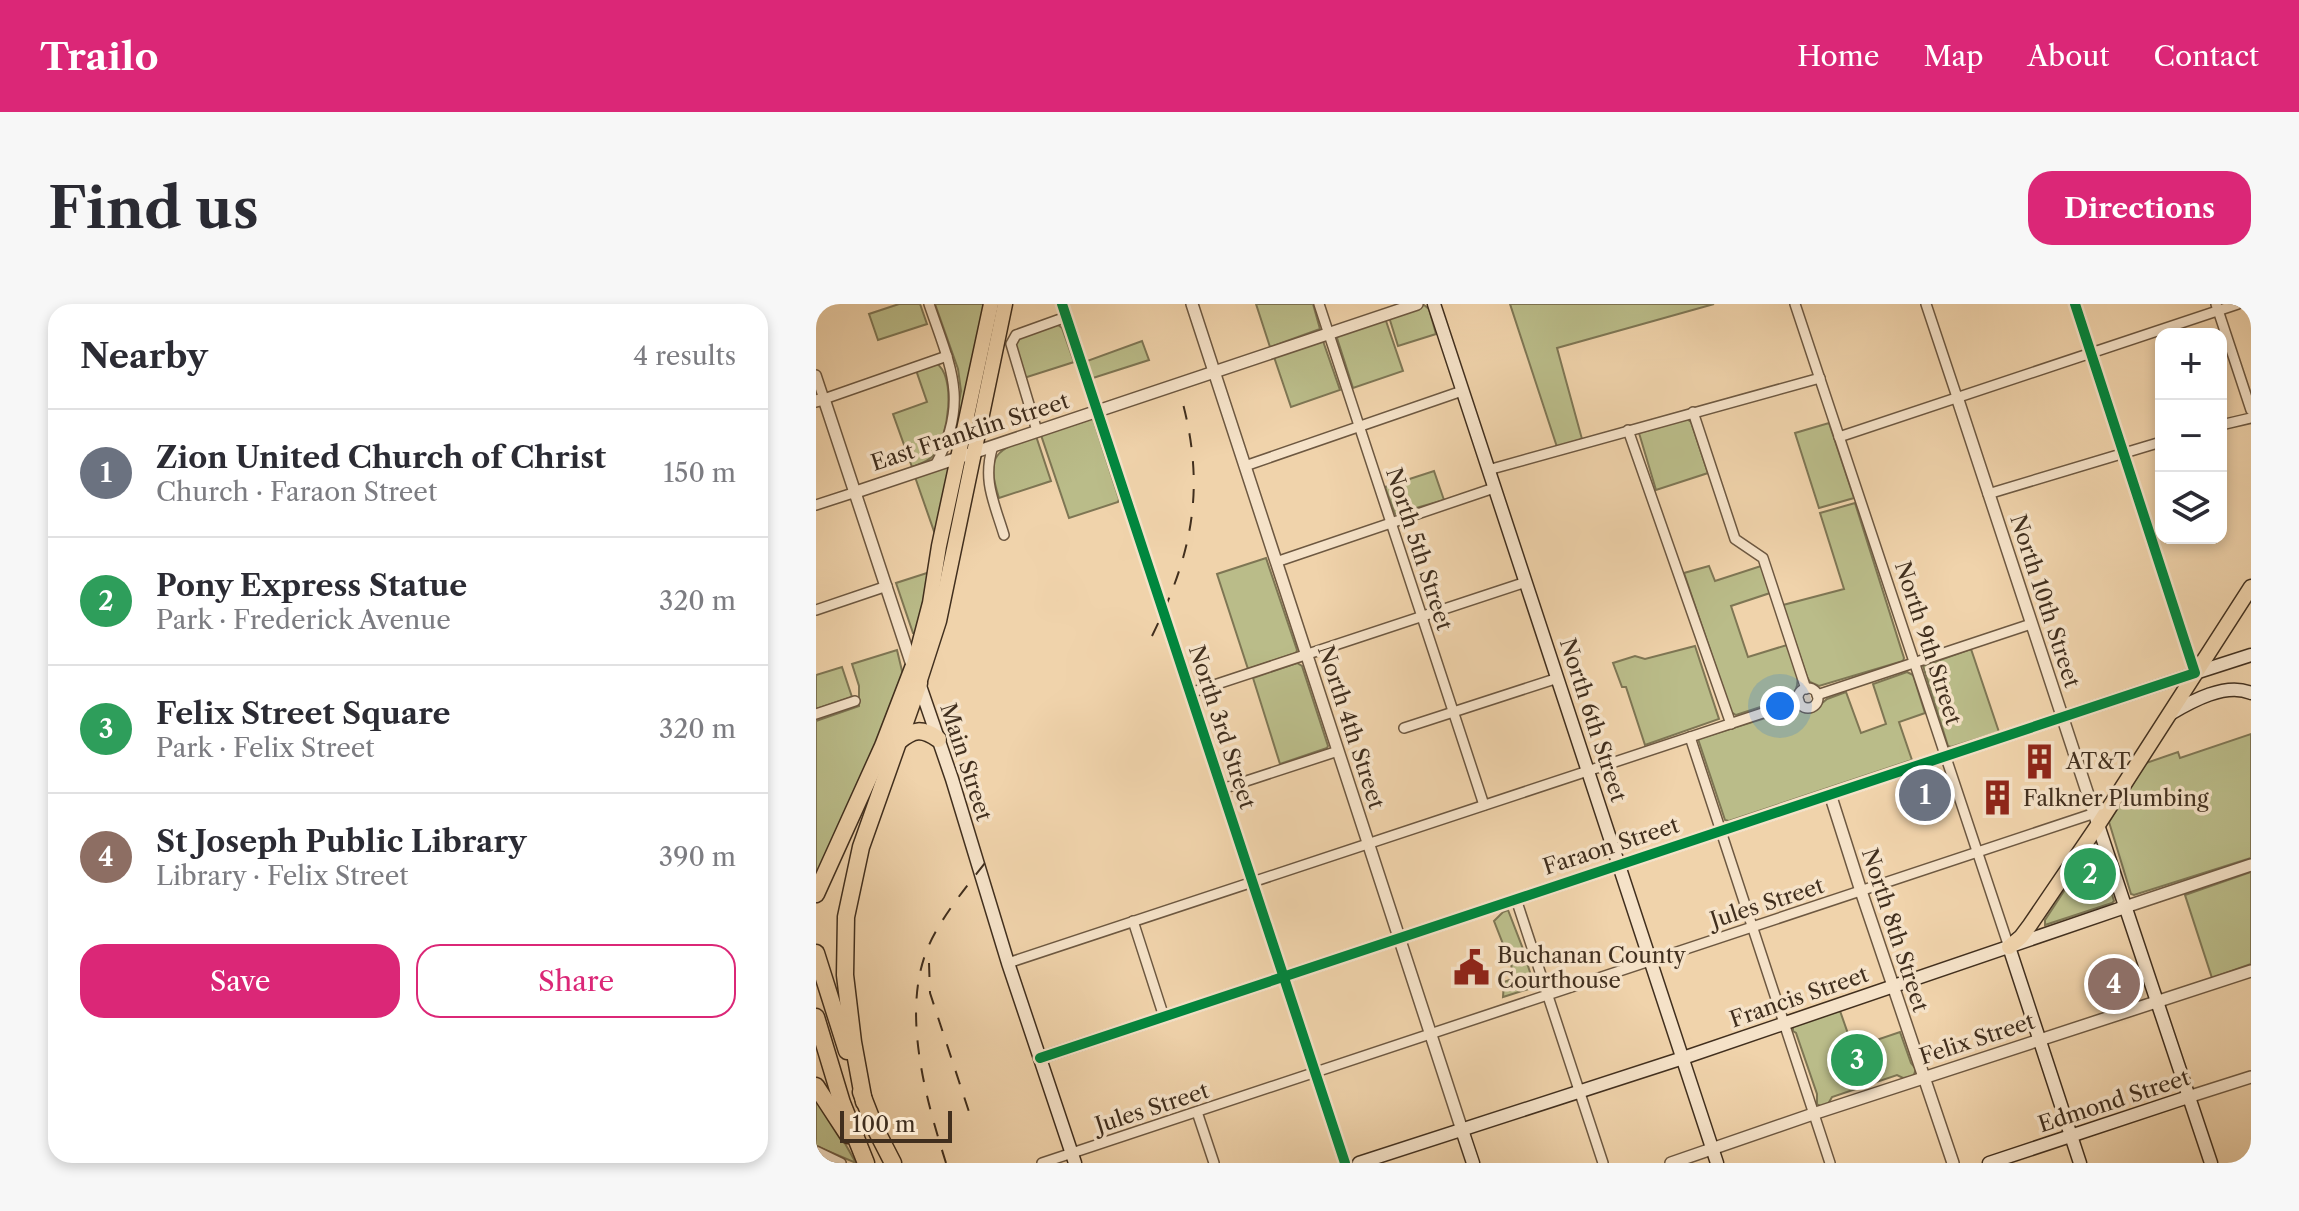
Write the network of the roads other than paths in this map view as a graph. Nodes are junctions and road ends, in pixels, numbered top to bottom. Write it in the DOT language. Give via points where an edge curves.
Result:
graph roads {
  1 [pos="929,304"];
  2 [pos="991,304"];
  3 [pos="1005,304"];
  4 [pos="1062,304"];
  5 [pos="1192,304"];
  6 [pos="1319,304"];
  7 [pos="1417,304"];
  8 [pos="1434,304"];
  9 [pos="1795,304"];
  10 [pos="1926,304"];
  11 [pos="2075,304"];
  12 [pos="2238,304"];
  13 [pos="2217,307"];
  14 [pos="1066,317"];
  15 [pos="1329,333"];
  16 [pos="2091,353"];
  17 [pos="947,356"];
  18 [pos="1214,372"];
  19 [pos="816,375"];
  20 [pos="1820,378"];
  21 [pos="1462,391"];
  22 [pos="1957,397"];
  23 [pos="820,400"];
  24 [pos="2251,410"];
  25 [pos="1097,411"];
  26 [pos="1693,412"];
  27 [pos="2251,418"];
  28 [pos="2227,424"];
  29 [pos="1360,427"];
  30 [pos="1628,430"];
  31 [pos="1037,431"];
  32 [pos="1839,437"];
  33 [pos="2155,444"];
  34 [pos="993,446"];
  35 [pos="2122,453"];
  36 [pos="966,454"];
  37 [pos="936,464"];
  38 [pos="1245,466"];
  39 [pos="1488,470"];
  40 [pos="1494,488"];
  41 [pos="856,492"];
  42 [pos="1988,494"];
  43 [pos="816,505"];
  44 [pos="1391,522"];
  45 [pos="1004,535"];
  46 [pos="1276,562"];
  47 [pos="1526,582"];
  48 [pos="887,586"];
  49 [pos="2251,587"];
  50 [pos="816,610"];
  51 [pos="1422,617"];
  52 [pos="2031,624"];
  53 [pos="1306,655"];
  54 [pos="2251,655"];
  55 [pos="1913,663"];
  56 [pos="2195,673"];
  57 [pos="916,675"];
  58 [pos="1558,678"];
  59 [pos="1806,689"];
  60 [pos="1190,693"];
  61 [pos="2251,693"];
  62 [pos="1817,695"];
  63 [pos="855,701"];
  64 [pos="1799,701"];
  65 [pos="1453,712"];
  66 [pos="816,714"];
  67 [pos="2167,716"];
  68 [pos="2062,717"];
  69 [pos="1731,724"];
  70 [pos="1404,728"];
  71 [pos="1690,737"];
  72 [pos="938,739"];
  73 [pos="899,741"];
  74 [pos="1338,751"];
  75 [pos="1944,756"];
  76 [pos="1588,771"];
  77 [pos="1222,789"];
  78 [pos="1830,794"];
  79 [pos="1484,805"];
  80 [pos="2101,815"];
  81 [pos="1720,831"];
  82 [pos="1368,843"];
  83 [pos="1977,853"];
  84 [pos="1619,864"];
  85 [pos="2251,865"];
  86 [pos="1252,881"];
  87 [pos="1861,891"];
  88 [pos="816,894"];
  89 [pos="1516,899"];
  90 [pos="2125,907"];
  91 [pos="1133,921"];
  92 [pos="1752,926"];
  93 [pos="1399,938"];
  94 [pos="2009,947"];
  95 [pos="816,953"];
  96 [pos="1650,960"];
  97 [pos="1008,963"];
  98 [pos="2251,971"];
  99 [pos="1283,977"];
  100 [pos="1893,987"];
  101 [pos="1547,994"];
  102 [pos="2157,1001"];
  103 [pos="816,1017"];
  104 [pos="1164,1017"];
  105 [pos="1783,1023"];
  106 [pos="1430,1034"];
  107 [pos="2039,1040"];
  108 [pos="1040,1058"];
  109 [pos="1683,1058"];
  110 [pos="1315,1072"];
  111 [pos="1924,1077"];
  112 [pos="2251,1077"];
  113 [pos="816,1086"];
  114 [pos="1580,1090"];
  115 [pos="2188,1097"];
  116 [pos="864,1102"];
  117 [pos="1197,1112"];
  118 [pos="1813,1114"];
  119 [pos="1462,1130"];
  120 [pos="2071,1136"];
  121 [pos="1712,1149"];
  122 [pos="816,1151"];
  123 [pos="863,1156"];
  124 [pos="1074,1158"];
  125 [pos="841,1163"];
  126 [pos="893,1163"];
  127 [pos="1042,1163"];
  128 [pos="1214,1163"];
  129 [pos="1345,1163"];
  130 [pos="1359,1163"];
  131 [pos="1473,1163"];
  132 [pos="1603,1163"];
  133 [pos="1671,1163"];
  134 [pos="1717,1163"];
  135 [pos="1830,1163"];
  136 [pos="1953,1163"];
  137 [pos="1989,1163"];
  138 [pos="2080,1163"];
  139 [pos="2211,1163"];
  1 -- 17 [label="street"];
  2 -- 36 [label="main road"];
  3 -- 36 [label="main road"];
  4 -- 14 [label="street, North 3rd Street"];
  5 -- 18 [label="street, North 4th Street"];
  6 -- 15 [label="street, North 5th Street"];
  7 -- 15 [label="street, East Franklin Street"];
  8 -- 21 [label="main road, North 6th Street"];
  9 -- 20 [label="street, North 9th Street"];
  10 -- 22 [label="street, North 10th Street"];
  11 -- 16 [label="street"];
  12 -- 13 [label="street"];
  13 -- 16 [label="street"];
  13 -- 24 [label="street"];
  14 -- 25 [label="street, North 3rd Street"];
  14 -- 31 [label="street" via="1016,335 1011,344"];
  15 -- 18 [label="street, East Franklin Street"];
  15 -- 29 [label="street, North 5th Street"];
  16 -- 22 [label="street"];
  16 -- 35 [label="street"];
  17 -- 23 [label="street"];
  17 -- 37 [label="street" via="956,398"];
  18 -- 25 [label="street, East Franklin Street"];
  18 -- 38 [label="street, North 4th Street"];
  19 -- 23 [label="street, Main Street"];
  20 -- 26 [label="street"];
  20 -- 32 [label="street, North 9th Street"];
  21 -- 29 [label="street"];
  21 -- 39 [label="main road, North 6th Street"];
  22 -- 32 [label="street"];
  22 -- 42 [label="street, North 10th Street"];
  23 -- 41 [label="street, Main Street"];
  25 -- 31 [label="street, East Franklin Street"];
  25 -- 60 [label="street, North 3rd Street"];
  26 -- 30 [label="street"];
  26 -- 59 [label="street" via="1735,539 1763,558"];
  27 -- 28 [label="street"];
  29 -- 38 [label="street"];
  29 -- 44 [label="street, North 5th Street"];
  30 -- 39 [label="street"];
  30 -- 69 [label="street"];
  31 -- 34 [label="street, East Franklin Street"];
  32 -- 55 [label="street, North 9th Street"];
  33 -- 35 [label="street"];
  34 -- 36 [label="street, East Franklin Street"];
  34 -- 45 [label="street" via="988,482"];
  35 -- 42 [label="street"];
  35 -- 56 [label="street"];
  36 -- 37 [label="street, East Franklin Street"];
  36 -- 57 [label="main road" via="939,546"];
  37 -- 41 [label="street, East Franklin Street"];
  38 -- 46 [label="street, North 4th Street"];
  39 -- 40 [label="main road, North 6th Street"];
  40 -- 44 [label="street"];
  40 -- 47 [label="main road, North 6th Street"];
  41 -- 43 [label="street"];
  41 -- 48 [label="street, Main Street"];
  42 -- 52 [label="street, North 10th Street"];
  44 -- 46 [label="street"];
  44 -- 51 [label="street, North 5th Street"];
  46 -- 53 [label="street, North 4th Street"];
  47 -- 51 [label="street"];
  47 -- 58 [label="main road, North 6th Street"];
  48 -- 50 [label="street"];
  48 -- 57 [label="street, Main Street"];
  49 -- 56 [label="main road"];
  51 -- 53 [label="street"];
  51 -- 65 [label="street, North 5th Street"];
  52 -- 55 [label="street"];
  52 -- 68 [label="street, North 10th Street"];
  53 -- 60 [label="street"];
  53 -- 74 [label="street, North 4th Street"];
  54 -- 56 [label="main road, Faraon Street"];
  55 -- 62 [label="street"];
  55 -- 75 [label="street, North 9th Street"];
  56 -- 67 [label="main road"];
  56 -- 68 [label="street, Faraon Street"];
  57 -- 72 [label="main road, Main Street"];
  57 -- 73 [label="highway"];
  57 -- 88 [label="highway"];
  58 -- 65 [label="street"];
  58 -- 76 [label="main road, North 6th Street"];
  59 -- 62 [label="street"];
  59 -- 64 [label="street"];
  60 -- 77 [label="street, North 3rd Street"];
  61 -- 67 [label="main road" via="2228,690"];
  62 -- 64 [label="street" via="1813,706"];
  63 -- 66 [label="street"];
  64 -- 69 [label="street"];
  65 -- 70 [label="street"];
  65 -- 79 [label="street, North 5th Street"];
  67 -- 80 [label="main road"];
  68 -- 75 [label="street, Faraon Street"];
  68 -- 80 [label="street, North 10th Street"];
  69 -- 71 [label="street"];
  71 -- 76 [label="street"];
  71 -- 81 [label="street"];
  72 -- 73 [label="highway" via="918,731"];
  72 -- 97 [label="main road, Main Street"];
  73 -- 116 [label="highway" via="861,847 845,928 845,975"];
  74 -- 77 [label="street"];
  74 -- 82 [label="street, North 4th Street"];
  75 -- 78 [label="street, Faraon Street"];
  75 -- 83 [label="street, North 9th Street"];
  76 -- 79 [label="street"];
  76 -- 84 [label="main road, North 6th Street"];
  77 -- 86 [label="street, North 3rd Street"];
  78 -- 81 [label="street, Faraon Street"];
  78 -- 87 [label="street, North 8th Street"];
  79 -- 82 [label="street"];
  80 -- 83 [label="street, Jules Street"];
  80 -- 90 [label="main road, North 10th Street"];
  80 -- 94 [label="main road" via="2030,925"];
  81 -- 84 [label="street, Faraon Street"];
  81 -- 92 [label="street"];
  82 -- 86 [label="street"];
  82 -- 93 [label="street, North 4th Street"];
  83 -- 87 [label="street, Jules Street"];
  83 -- 94 [label="street, North 9th Street"];
  84 -- 89 [label="street, Faraon Street"];
  84 -- 96 [label="main road, North 6th Street"];
  85 -- 90 [label="street, Francis Street"];
  86 -- 91 [label="street"];
  86 -- 99 [label="street, North 3rd Street"];
  87 -- 92 [label="street, Jules Street"];
  87 -- 100 [label="street, North 8th Street"];
  89 -- 93 [label="street, Faraon Street"];
  89 -- 101 [label="street"];
  90 -- 94 [label="main road, Francis Street"];
  90 -- 102 [label="main road, North 10th Street"];
  91 -- 97 [label="street"];
  91 -- 104 [label="street"];
  92 -- 96 [label="street, Jules Street"];
  92 -- 105 [label="street"];
  93 -- 99 [label="street, Faraon Street"];
  93 -- 106 [label="street, North 4th Street"];
  94 -- 100 [label="main road, Francis Street"];
  94 -- 107 [label="main road, North 9th Street"];
  95 -- 116 [label="highway"];
  96 -- 101 [label="street, Jules Street"];
  96 -- 109 [label="main road, North 6th Street"];
  97 -- 108 [label="main road, Main Street"];
  98 -- 102 [label="street, Felix Street"];
  99 -- 104 [label="street, Faraon Street"];
  99 -- 110 [label="street, North 3rd Street"];
  100 -- 105 [label="main road, Francis Street"];
  100 -- 111 [label="street, North 8th Street"];
  101 -- 106 [label="street, Jules Street"];
  101 -- 114 [label="street"];
  102 -- 107 [label="street, Felix Street"];
  102 -- 115 [label="main road, North 10th Street"];
  103 -- 123 [label="highway"];
  104 -- 108 [label="street, Faraon Street"];
  105 -- 109 [label="main road, Francis Street"];
  105 -- 118 [label="street"];
  106 -- 110 [label="street, Jules Street"];
  106 -- 119 [label="street, North 4th Street"];
  107 -- 111 [label="street, Felix Street"];
  107 -- 120 [label="main road, North 9th Street"];
  108 -- 124 [label="main road, Main Street"];
  109 -- 114 [label="main road, Francis Street"];
  109 -- 121 [label="main road, North 6th Street"];
  110 -- 117 [label="street, Jules Street"];
  110 -- 129 [label="street, North 3rd Street"];
  111 -- 118 [label="street, Felix Street"];
  111 -- 136 [label="street, North 8th Street"];
  112 -- 115 [label="street, Edmond Street"];
  113 -- 123 [label="highway"];
  114 -- 119 [label="main road, Francis Street"];
  114 -- 132 [label="street"];
  115 -- 120 [label="main road, Edmond Street"];
  115 -- 139 [label="main road, North 10th Street"];
  116 -- 126 [label="highway"];
  117 -- 124 [label="street, Jules Street"];
  117 -- 128 [label="street"];
  118 -- 121 [label="street, Felix Street"];
  118 -- 135 [label="street"];
  119 -- 130 [label="main road, Francis Street"];
  119 -- 131 [label="main road, North 4th Street"];
  120 -- 137 [label="main road, Edmond Street"];
  120 -- 138 [label="main road, North 9th Street"];
  121 -- 133 [label="street, Felix Street"];
  121 -- 134 [label="main road, North 6th Street"];
  122 -- 125 [label="street"];
  124 -- 127 [label="street, Jules Street"];
}
